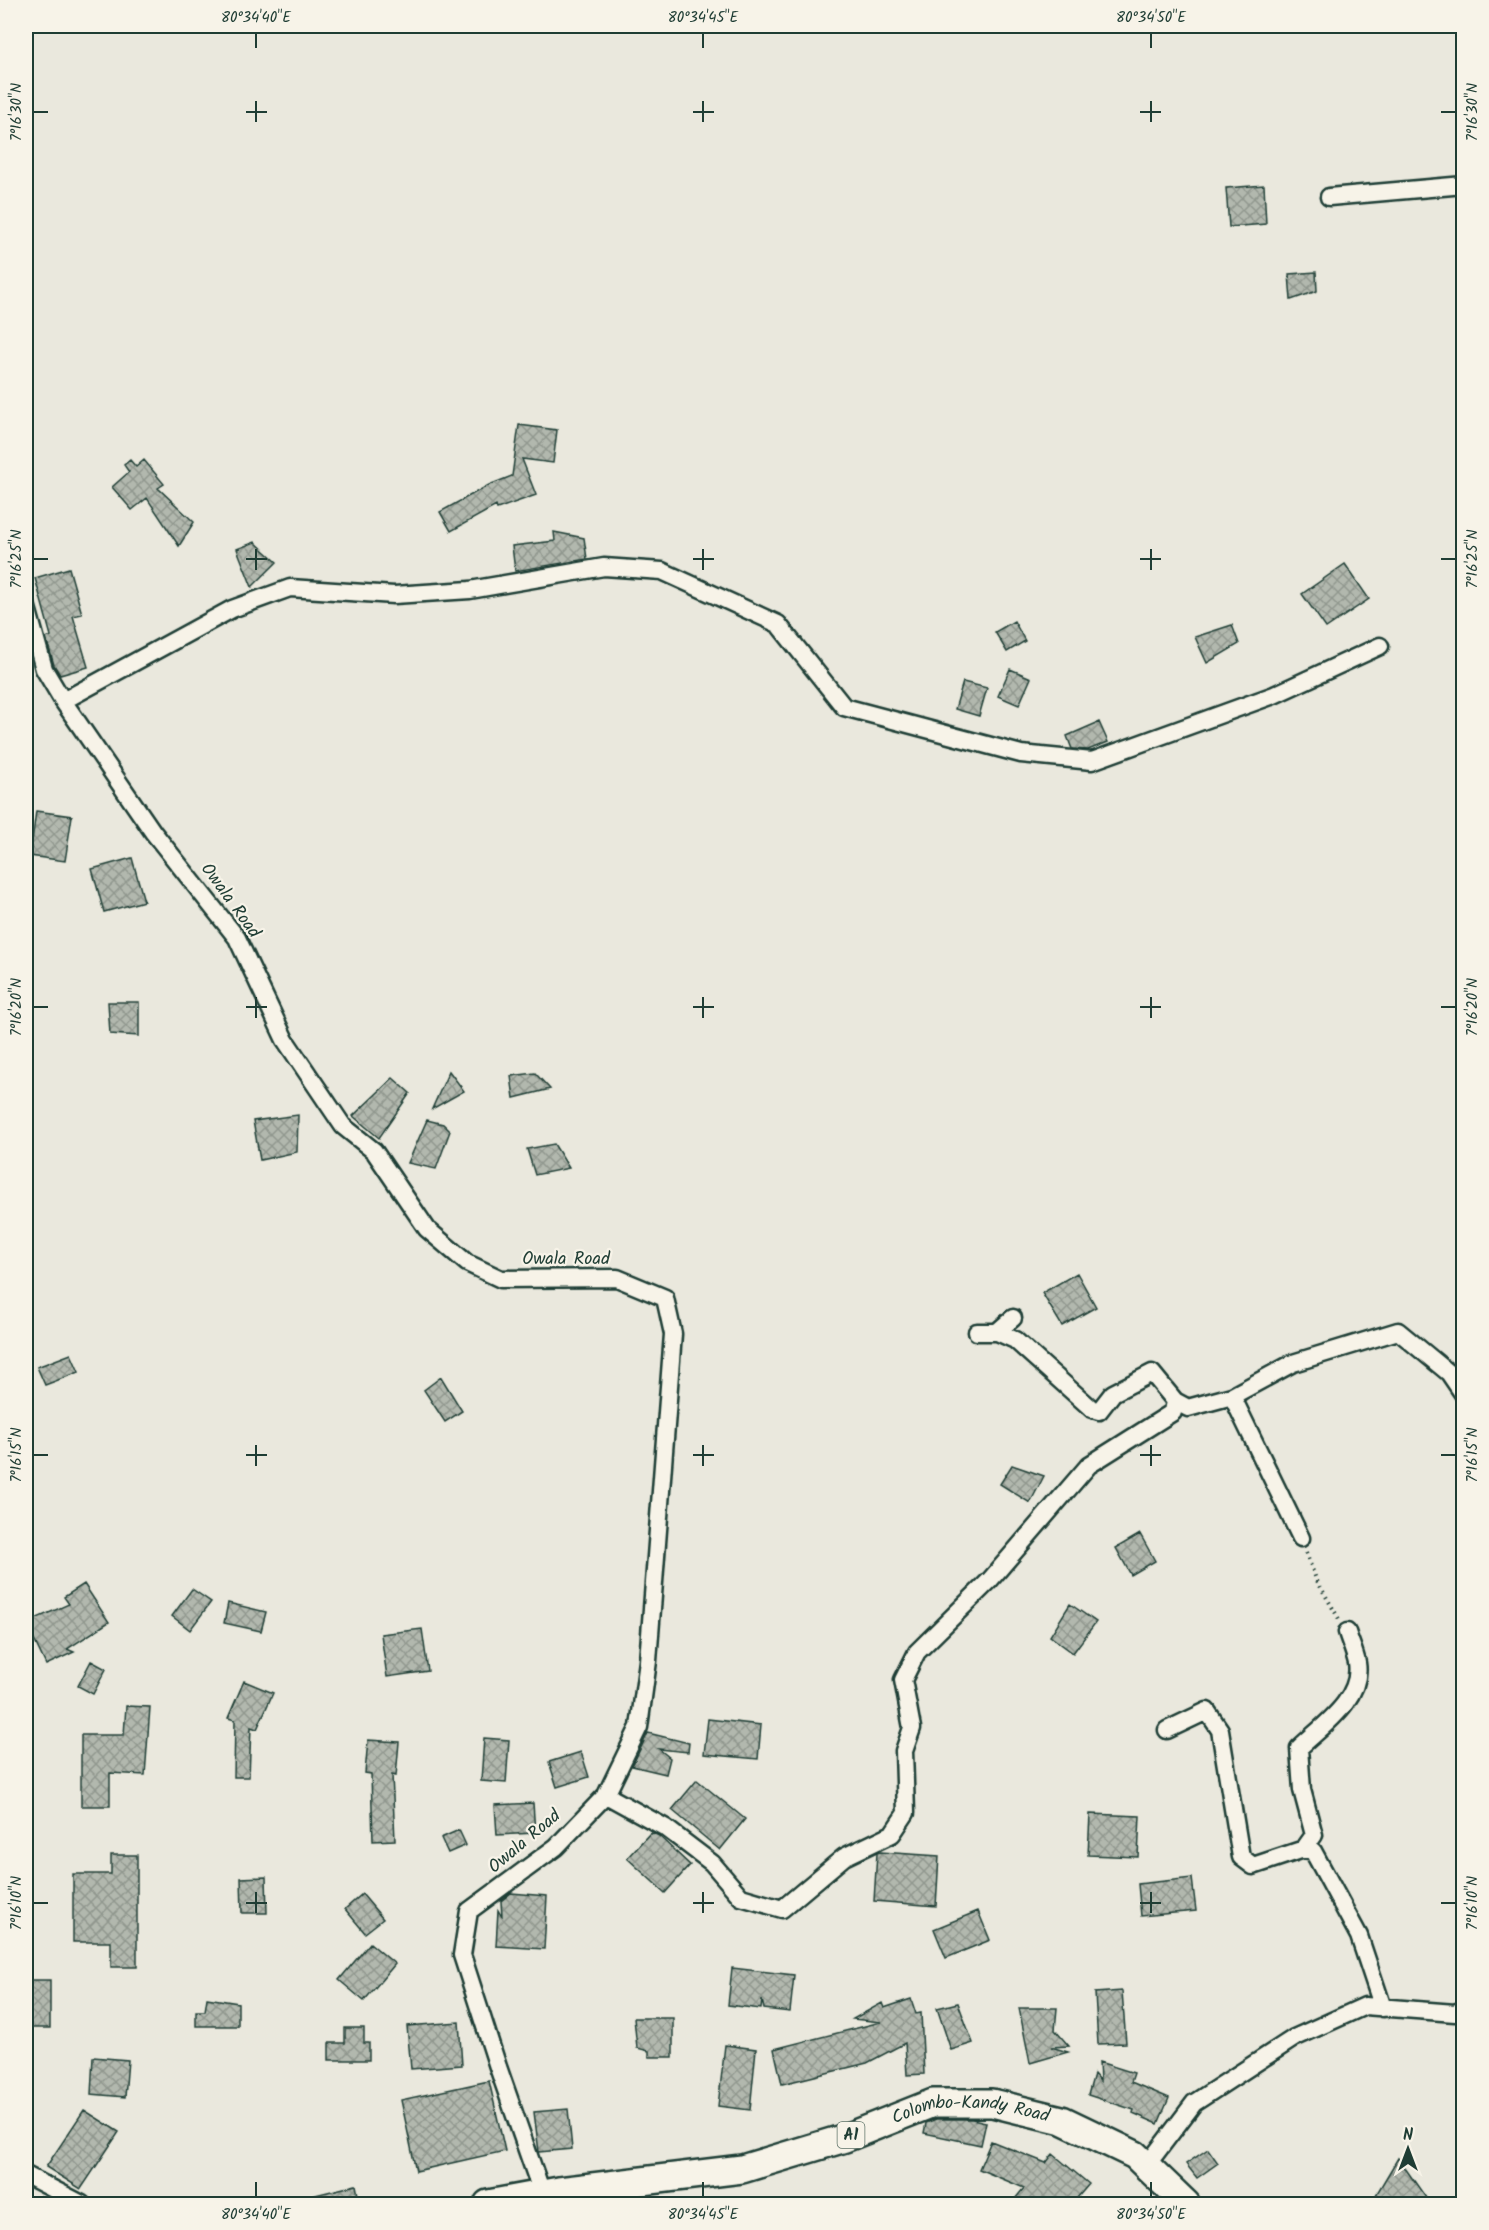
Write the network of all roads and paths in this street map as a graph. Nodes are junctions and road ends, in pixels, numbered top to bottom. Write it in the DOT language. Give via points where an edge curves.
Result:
graph roads {
  1 [pos="1464,185"];
  2 [pos="1329,197"];
  3 [pos="26,604"];
  4 [pos="1380,646"];
  5 [pos="63,701"];
  6 [pos="1013,1318"];
  7 [pos="976,1332"];
  8 [pos="997,1332"];
  9 [pos="1464,1395"];
  10 [pos="1232,1396"];
  11 [pos="1175,1401"];
  12 [pos="1301,1538"];
  13 [pos="1347,1632"];
  14 [pos="1167,1730"];
  15 [pos="606,1795"];
  16 [pos="1304,1850"];
  17 [pos="1383,2008"];
  18 [pos="1464,2009"];
  19 [pos="1148,2165"];
  20 [pos="26,2175"];
  21 [pos="542,2193"];
  22 [pos="82,2205"];
  23 [pos="488,2205"];
  24 [pos="1186,2205"];
  1 -- 2 [label="street"];
  3 -- 5 [label="street, Owala Road" via="44,669"];
  4 -- 5 [label="street" via="1274,695 1092,761 1021,754 844,707 778,624 662,571 604,567 470,590 394,595 290,588 232,609"];
  5 -- 15 [label="street, Owala Road" via="153,832 237,938 285,1040 343,1126 374,1151 427,1229 467,1263 501,1279 617,1278 665,1298 673,1334 648,1661 639,1727"];
  6 -- 8 [label="street"];
  7 -- 8 [label="street"];
  8 -- 11 [label="street" via="1016,1340 1092,1409 1099,1411 1113,1393 1152,1373"];
  9 -- 10 [label="street" via="1449,1372 1398,1331 1293,1363"];
  10 -- 11 [label="street" via="1188,1408"];
  10 -- 12 [label="street"];
  11 -- 15 [label="street" via="1173,1412 1089,1466 990,1580 917,1652 903,1680 912,1728 904,1751 906,1813 892,1834 844,1857 782,1909 741,1897 712,1863 666,1828"];
  12 -- 13 [label="path" via="1316,1579"];
  13 -- 16 [label="street" via="1357,1664 1356,1686 1346,1702 1299,1748 1302,1790 1314,1835"];
  14 -- 16 [label="street" via="1207,1711 1220,1730 1241,1857 1253,1866"];
  15 -- 21 [label="street, Owala Road" via="556,1846 469,1911 462,1955"];
  16 -- 17 [label="street" via="1313,1851 1359,1935"];
  17 -- 18 [label="street" via="1455,2013"];
  17 -- 19 [label="street" via="1365,2006 1294,2038 1194,2103"];
  19 -- 21 [label="highway, Colombo-Kandy Road / A1" via="1062,2120 992,2103 933,2103 844,2138 742,2169"];
  19 -- 24 [label="highway, Colombo-Kandy Road / A1"];
  20 -- 22 [label="street"];
  21 -- 23 [label="highway, Colombo-Kandy Road / A1"];
}
